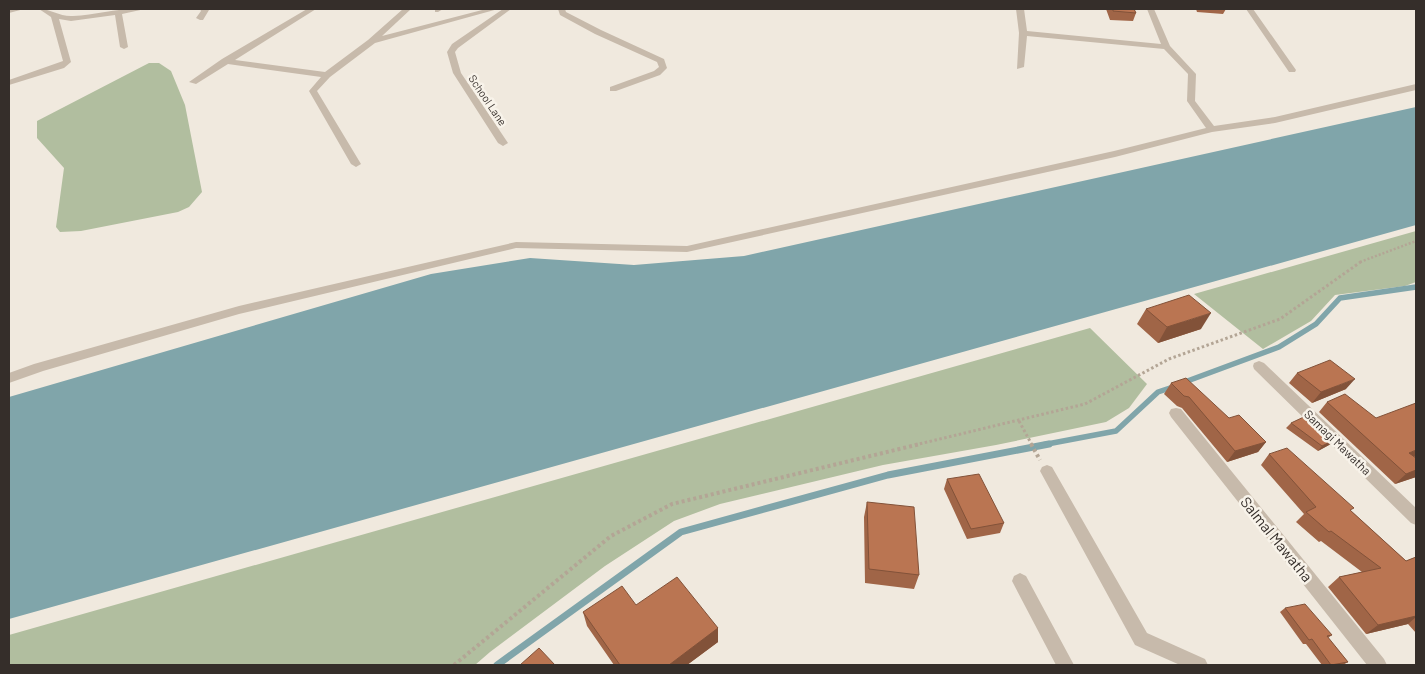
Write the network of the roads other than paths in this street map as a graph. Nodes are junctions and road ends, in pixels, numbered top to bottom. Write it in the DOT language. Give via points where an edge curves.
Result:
graph roads {
  1 [pos="20,9"];
  2 [pos="42,9"];
  3 [pos="142,9"];
  4 [pos="203,9"];
  5 [pos="312,9"];
  6 [pos="406,9"];
  7 [pos="494,9"];
  8 [pos="507,9"];
  9 [pos="562,9"];
  10 [pos="1020,9"];
  11 [pos="1151,9"];
  12 [pos="1249,9"];
  13 [pos="9,12"];
  14 [pos="118,13"];
  15 [pos="54,16"];
  16 [pos="200,18"];
  17 [pos="1023,33"];
  18 [pos="371,42"];
  19 [pos="124,47"];
  20 [pos="1166,47"];
  21 [pos="225,61"];
  22 [pos="1020,67"];
  23 [pos="1292,70"];
  24 [pos="327,75"];
  25 [pos="192,82"];
  26 [pos="9,83"];
  27 [pos="1416,87"];
  28 [pos="613,89"];
  29 [pos="1212,129"];
  30 [pos="503,142"];
  31 [pos="356,164"];
  32 [pos="1259,366"];
  33 [pos="9,378"];
  34 [pos="1176,413"];
  35 [pos="1047,471"];
  36 [pos="1416,518"];
  37 [pos="1020,581"];
  38 [pos="1065,665"];
  39 [pos="1199,665"];
  40 [pos="1378,665"];
  1 -- 13 [label="street"];
  2 -- 15 [label="street"];
  3 -- 14 [label="street"];
  4 -- 16 [label="street"];
  5 -- 21 [label="street"];
  6 -- 18 [label="street"];
  7 -- 18 [label="street"];
  8 -- 30 [label="street, School Lane" via="451,52 457,73"];
  9 -- 28 [label="street" via="563,13 598,32 662,61 663,68 657,73"];
  10 -- 17 [label="street"];
  11 -- 20 [label="street"];
  12 -- 23 [label="street"];
  14 -- 15 [label="street" via="72,19"];
  14 -- 19 [label="street"];
  15 -- 26 [label="street" via="67,62"];
  17 -- 20 [label="street"];
  17 -- 22 [label="street"];
  18 -- 24 [label="street"];
  20 -- 29 [label="street" via="1192,74 1191,102"];
  21 -- 24 [label="street"];
  21 -- 25 [label="street"];
  24 -- 31 [label="street" via="313,92"];
  27 -- 29 [label="street" via="1275,120"];
  29 -- 33 [label="street" via="1116,154 687,249 516,246 239,310"];
  32 -- 36 [label="street, Samagi Mawatha"];
  34 -- 40 [label="street, Salmal Mawatha"];
  35 -- 39 [label="street" via="1141,639"];
  37 -- 38 [label="street"];
}
